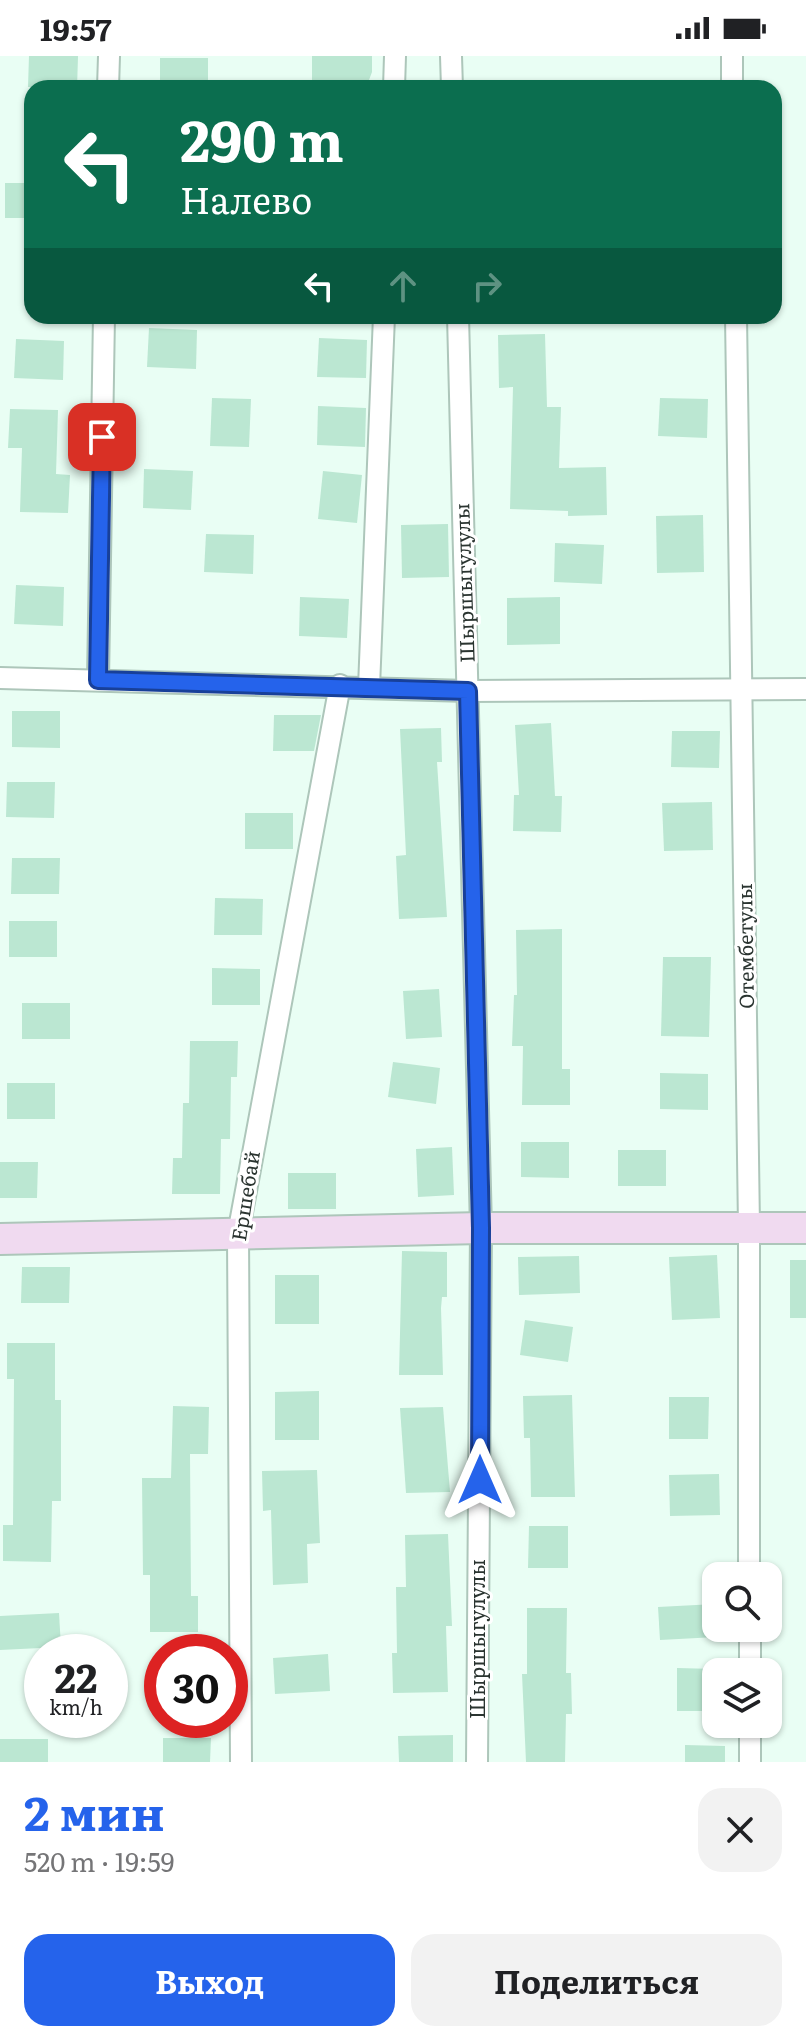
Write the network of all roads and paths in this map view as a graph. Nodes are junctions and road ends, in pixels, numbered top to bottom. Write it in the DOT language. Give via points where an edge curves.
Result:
graph roads {
  1 [pos="109,56"];
  2 [pos="395,56"];
  3 [pos="451,56"];
  4 [pos="732,56"];
  5 [pos="108,80"];
  6 [pos="394,80"];
  7 [pos="452,80"];
  8 [pos="732,80"];
  9 [pos="104,324"];
  10 [pos="384,324"];
  11 [pos="458,324"];
  12 [pos="736,324"];
  13 [pos="0,678"];
  14 [pos="98,680"];
  15 [pos="340,685"];
  16 [pos="369,687"];
  17 [pos="806,689"];
  18 [pos="743,690"];
  19 [pos="468,691"];
  20 [pos="749,1227"];
  21 [pos="481,1228"];
  22 [pos="806,1228"];
  23 [pos="238,1234"];
  24 [pos="0,1239"];
  25 [pos="749,1562"];
  26 [pos="750,1738"];
  27 [pos="241,1762"];
  28 [pos="477,1762"];
  29 [pos="750,1762"];
  1 -- 5 [label="street"];
  2 -- 6 [label="street"];
  3 -- 7 [label="street"];
  4 -- 8 [label="street"];
  9 -- 14 [label="street"];
  10 -- 16 [label="street"];
  11 -- 19 [label="street, Шыршыгулулы"];
  12 -- 18 [label="street, Отембетулы"];
  13 -- 14 [label="street"];
  14 -- 15 [label="street"];
  15 -- 16 [label="street"];
  15 -- 23 [label="street, Ершебай"];
  16 -- 19 [label="street"];
  17 -- 18 [label="street"];
  18 -- 19 [label="street"];
  18 -- 20 [label="street, Отембетулы"];
  19 -- 21 [label="street, Шыршыгулулы"];
  20 -- 21 [label="street"];
  20 -- 22 [label="street"];
  20 -- 25 [label="street, Отембетулы"];
  21 -- 23 [label="street"];
  21 -- 28 [label="street, Шыршыгулулы"];
  23 -- 24 [label="street"];
  23 -- 27 [label="street, Ершебай"];
  26 -- 29 [label="street"];
}
